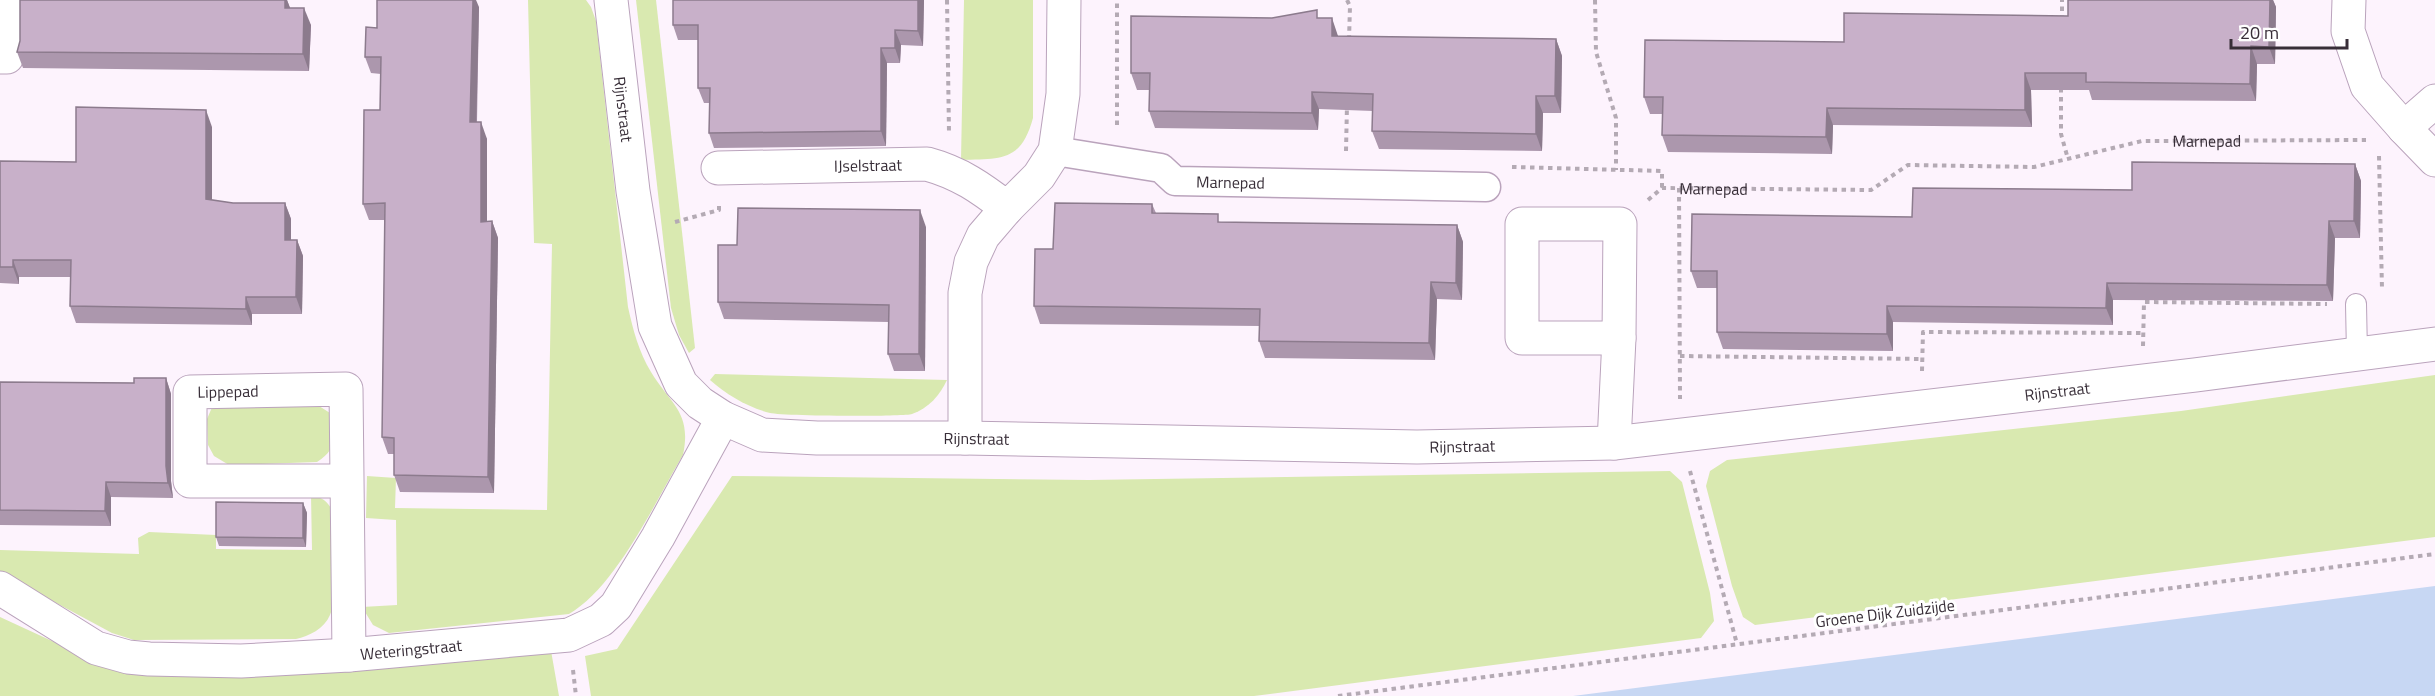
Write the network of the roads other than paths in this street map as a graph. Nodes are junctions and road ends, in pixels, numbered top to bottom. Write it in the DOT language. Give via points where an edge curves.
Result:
graph roads {
  1 [pos="8,0"];
  2 [pos="611,0"];
  3 [pos="1064,0"];
  4 [pos="2349,0"];
  5 [pos="0,57"];
  6 [pos="2435,100"];
  7 [pos="2391,134"];
  8 [pos="1054,151"];
  9 [pos="2435,160"];
  10 [pos="718,168"];
  11 [pos="1486,187"];
  12 [pos="1007,208"];
  13 [pos="2356,304"];
  14 [pos="1619,339"];
  15 [pos="2435,344"];
  16 [pos="2357,354"];
  17 [pos="723,418"];
  18 [pos="965,438"];
  19 [pos="1614,443"];
  20 [pos="346,481"];
  21 [pos="0,588"];
  22 [pos="349,655"];
  1 -- 5 [label="street" via="7,57"];
  2 -- 17 [label="street, Rijnstraat" via="655,326 681,384"];
  3 -- 8 [label="street" via="1063,94"];
  4 -- 7 [label="street" via="2348,31 2367,86"];
  6 -- 7 [label="street"];
  7 -- 9 [label="street"];
  8 -- 11 [label="street, Marnepad" via="1161,168 1175,181"];
  8 -- 12 [label="street" via="1039,176"];
  10 -- 12 [label="street, IJselstraat" via="927,164 950,170"];
  12 -- 18 [label="street" via="984,236 971,262 965,293"];
  13 -- 16 [label="lane"];
  14 -- 14 [label="street" via="1620,224 1522,224 1522,338"];
  14 -- 19 [label="street"];
  15 -- 16 [label="street, Rijnstraat"];
  16 -- 19 [label="street, Rijnstraat"];
  17 -- 18 [label="street, Rijnstraat" via="762,435"];
  17 -- 22 [label="street, Weteringstraat" via="628,588 601,620 569,635"];
  18 -- 19 [label="street, Rijnstraat" via="1417,447"];
  20 -- 20 [label="street, Lippepad" via="346,389 190,392 190,481"];
  20 -- 22 [label="street, Lippepad"];
  21 -- 22 [label="street, Weteringstraat" via="96,648 128,657 241,661"];
}
